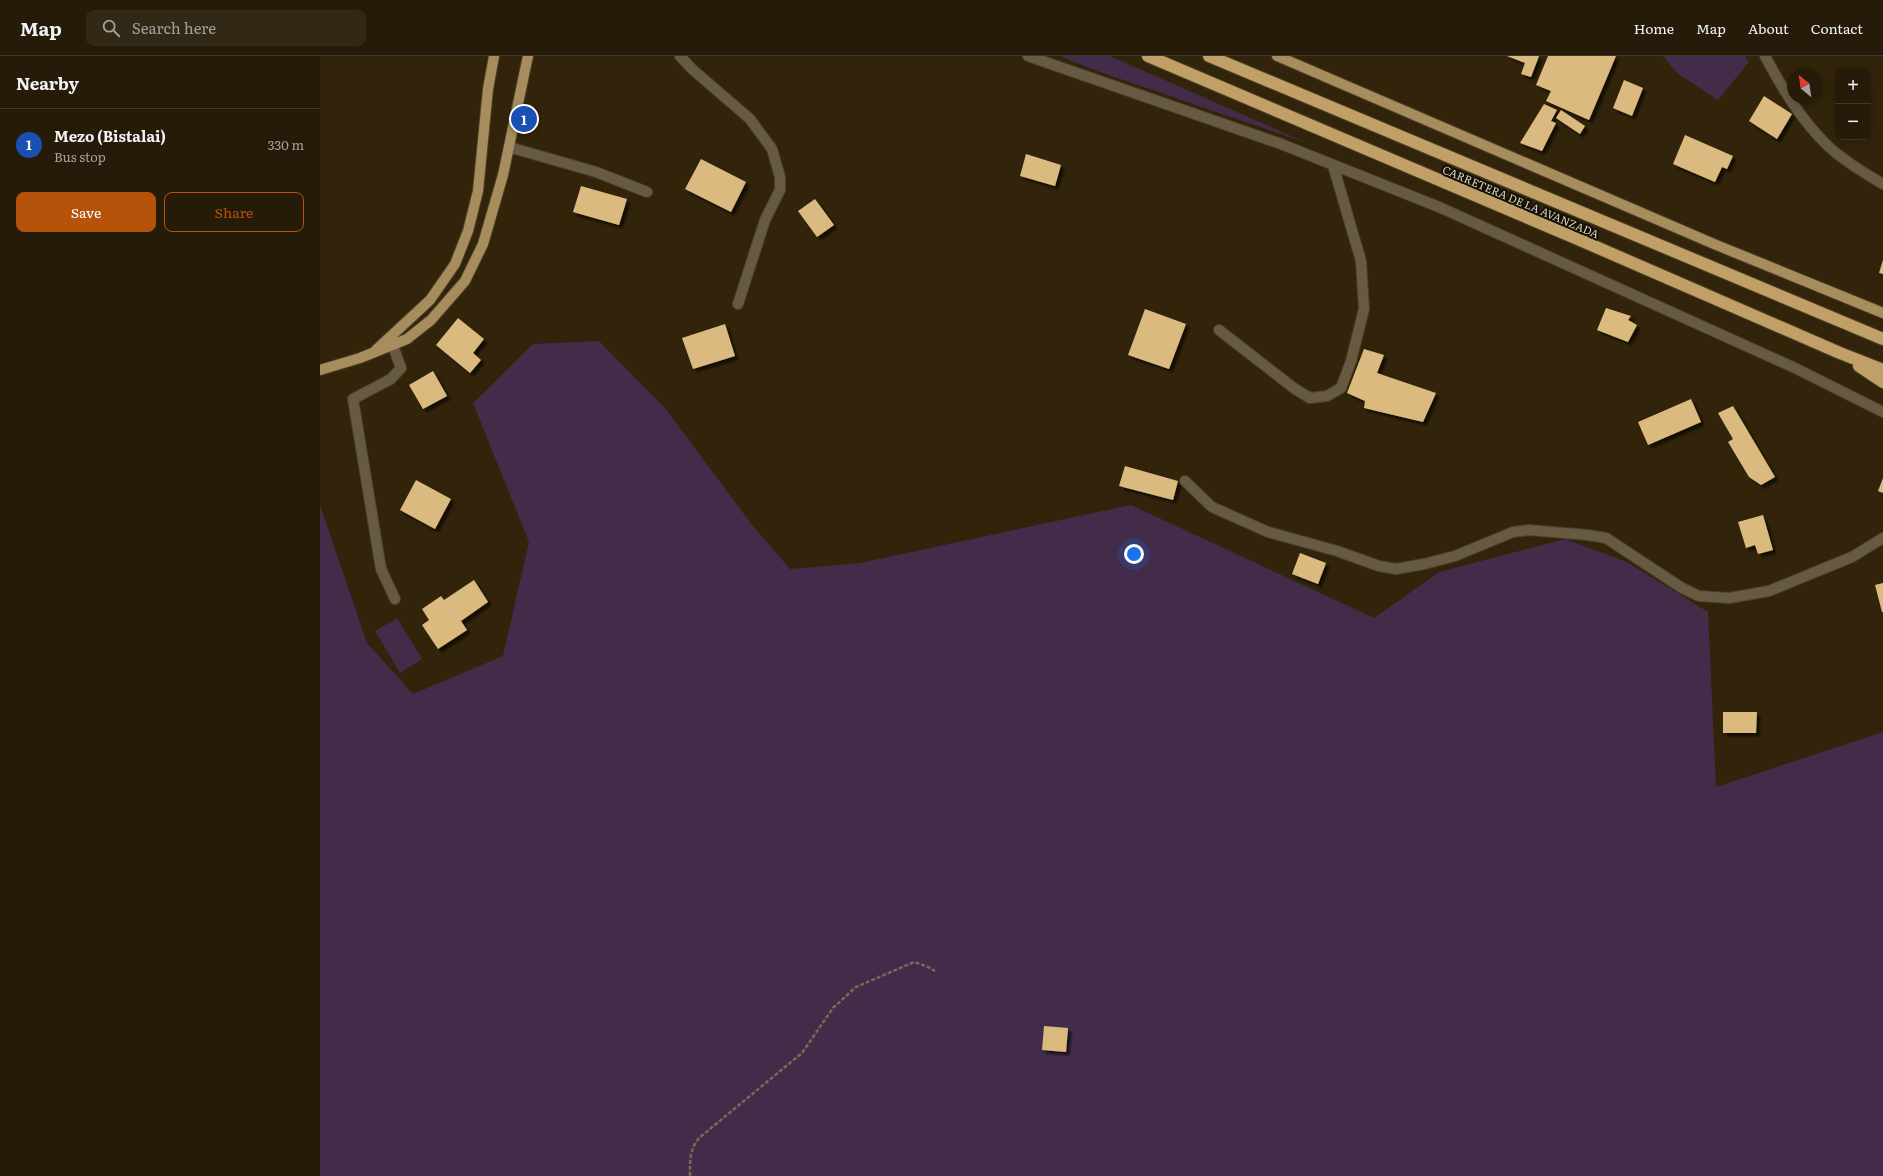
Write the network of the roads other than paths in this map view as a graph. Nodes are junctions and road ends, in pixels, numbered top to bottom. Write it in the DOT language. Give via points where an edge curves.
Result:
graph roads {
  1 [pos="494,56"];
  2 [pos="528,56"];
  3 [pos="680,56"];
  4 [pos="1028,56"];
  5 [pos="1148,56"];
  6 [pos="1209,56"];
  7 [pos="1276,56"];
  8 [pos="1765,56"];
  9 [pos="509,147"];
  10 [pos="1333,164"];
  11 [pos="1883,184"];
  12 [pos="647,192"];
  13 [pos="738,304"];
  14 [pos="1883,313"];
  15 [pos="1219,330"];
  16 [pos="1883,339"];
  17 [pos="392,346"];
  18 [pos="373,352"];
  19 [pos="1840,353"];
  20 [pos="320,370"];
  21 [pos="1883,370"];
  22 [pos="1883,382"];
  23 [pos="1883,412"];
  24 [pos="1185,482"];
  25 [pos="1883,538"];
  26 [pos="395,599"];
  1 -- 18 [label="main road" via="488,89 478,191 468,231 455,264 430,300"];
  2 -- 9 [label="main road"];
  3 -- 13 [label="street" via="750,120 772,149 780,177 780,190 764,220"];
  4 -- 10 [label="street"];
  5 -- 19 [label="highway, CARRETERA DE LA AVANZADA"];
  6 -- 16 [label="highway, CARRETERA DE LA AVANZADA"];
  7 -- 14 [label="main road" via="1714,244"];
  8 -- 11 [label="street" via="1800,116 1828,146"];
  9 -- 12 [label="street" via="596,172"];
  9 -- 17 [label="main road" via="483,244 465,281 431,320 407,340"];
  10 -- 15 [label="street" via="1360,261 1364,309 1351,361 1341,388 1327,396 1310,398"];
  10 -- 23 [label="street" via="1438,207 1677,314"];
  17 -- 18 [label="main road"];
  17 -- 26 [label="street" via="401,368 391,378 353,399 381,568"];
  18 -- 20 [label="main road"];
  19 -- 21 [label="highway, CARRETERA DE LA AVANZADA"];
  19 -- 22 [label="highway"];
  24 -- 25 [label="street" via="1212,507 1268,532 1337,551 1379,566 1396,569 1424,564 1455,556 1513,532 1529,530 1588,535 1606,538 1682,588 1699,596 1722,598 1769,591 1852,557"];
}
